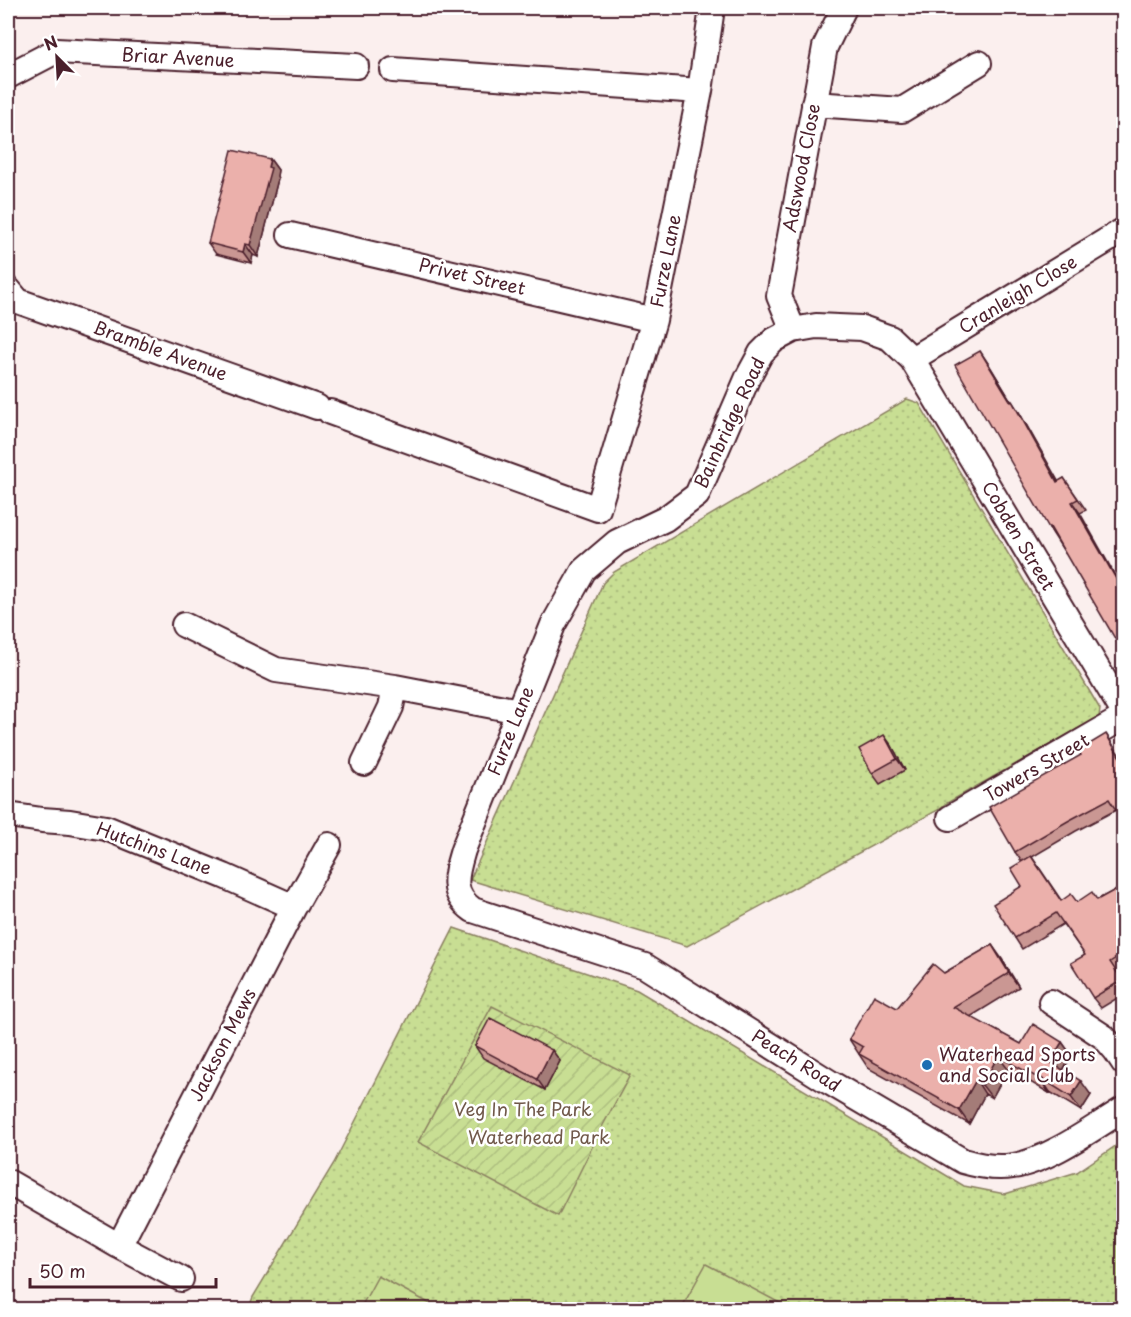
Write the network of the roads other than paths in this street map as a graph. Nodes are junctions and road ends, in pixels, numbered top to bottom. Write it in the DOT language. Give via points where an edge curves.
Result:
graph roads {
  1 [pos="712,8"];
  2 [pos="844,8"];
  3 [pos="979,63"];
  4 [pos="356,66"];
  5 [pos="393,70"];
  6 [pos="8,76"];
  7 [pos="700,91"];
  8 [pos="814,104"];
  9 [pos="1124,230"];
  10 [pos="290,235"];
  11 [pos="8,289"];
  12 [pos="654,320"];
  13 [pos="793,330"];
  14 [pos="912,359"];
  15 [pos="598,509"];
  16 [pos="616,542"];
  17 [pos="184,625"];
  18 [pos="395,687"];
  19 [pos="519,711"];
  20 [pos="1124,715"];
  21 [pos="364,763"];
  22 [pos="8,815"];
  23 [pos="950,818"];
  24 [pos="329,845"];
  25 [pos="464,904"];
  26 [pos="294,907"];
  27 [pos="1051,1002"];
  28 [pos="1124,1063"];
  29 [pos="1124,1109"];
  30 [pos="8,1182"];
  31 [pos="119,1246"];
  32 [pos="181,1279"];
  1 -- 7 [label="street, Furze Lane"];
  2 -- 8 [label="street, Adswood Close" via="825,47"];
  3 -- 8 [label="street" via="902,110"];
  4 -- 6 [label="street, Briar Avenue" via="56,51"];
  5 -- 7 [label="street"];
  7 -- 12 [label="street, Furze Lane"];
  8 -- 13 [label="street, Adswood Close" via="779,296"];
  9 -- 14 [label="street, Cranleigh Close"];
  10 -- 12 [label="street, Privet Street"];
  11 -- 15 [label="street, Bramble Avenue" via="18,301"];
  12 -- 15 [label="street, Furze Lane"];
  13 -- 14 [label="street, Bainbridge Road" via="816,326 862,328 890,338"];
  13 -- 16 [label="street, Bainbridge Road" via="761,353 697,495 665,519"];
  14 -- 20 [label="street, Cobden Street"];
  16 -- 19 [label="street, Furze Lane" via="584,570 553,625"];
  17 -- 18 [label="street" via="276,670"];
  18 -- 19 [label="street"];
  18 -- 21 [label="street" via="392,707"];
  19 -- 25 [label="street, Furze Lane" via="463,850 456,885"];
  20 -- 23 [label="street, Towers Street"];
  22 -- 26 [label="street, Hutchins Lane" via="106,828"];
  24 -- 26 [label="street, Jackson Mews"];
  25 -- 29 [label="street, Peach Road" via="645,966 963,1161 988,1167 1028,1162"];
  26 -- 31 [label="street, Jackson Mews"];
  27 -- 28 [label="street" via="1104,1037"];
  30 -- 31 [label="street"];
  31 -- 32 [label="street"];
}
